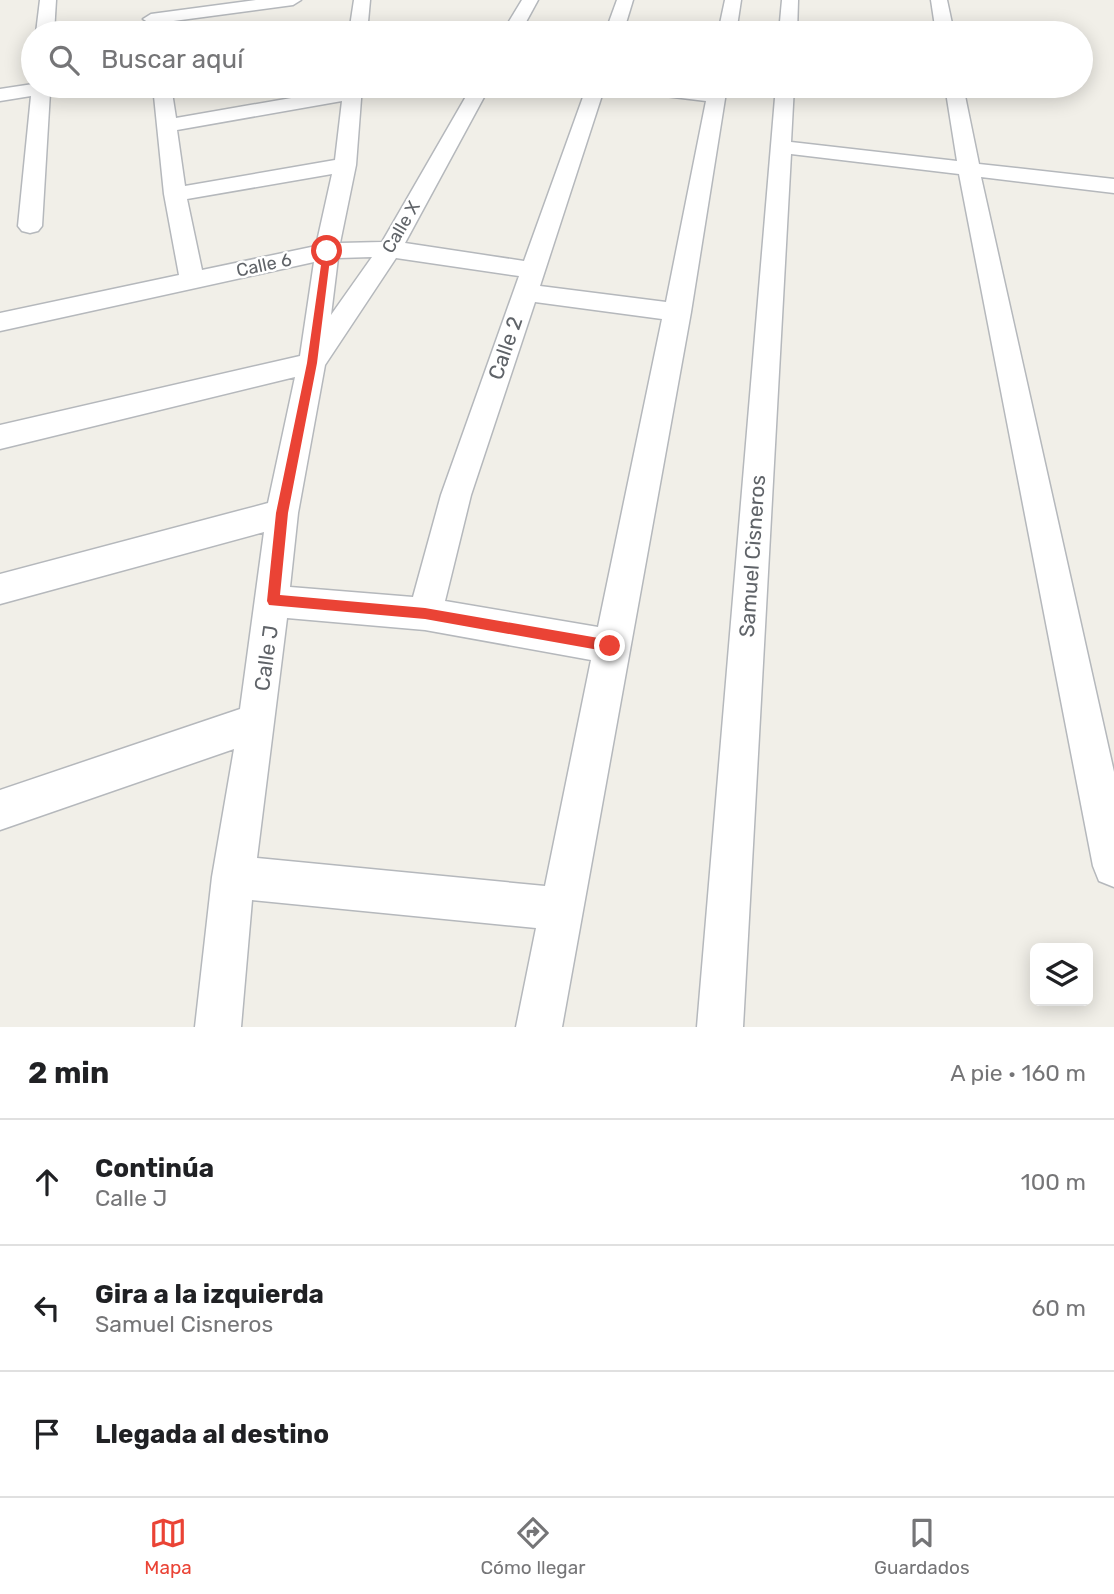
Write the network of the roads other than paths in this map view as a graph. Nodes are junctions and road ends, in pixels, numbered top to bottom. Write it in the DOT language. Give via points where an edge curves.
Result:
graph roads {
  1 [pos="47,0"];
  2 [pos="151,0"];
  3 [pos="293,0"];
  4 [pos="362,0"];
  5 [pos="530,0"];
  6 [pos="625,0"];
  7 [pos="733,0"];
  8 [pos="790,0"];
  9 [pos="939,0"];
  10 [pos="46,21"];
  11 [pos="152,21"];
  12 [pos="179,21"];
  13 [pos="359,21"];
  14 [pos="518,21"];
  15 [pos="618,21"];
  16 [pos="729,21"];
  17 [pos="789,21"];
  18 [pos="943,21"];
  19 [pos="21,91"];
  20 [pos="0,95"];
  21 [pos="44,98"];
  22 [pos="164,98"];
  23 [pos="311,98"];
  24 [pos="351,98"];
  25 [pos="474,98"];
  26 [pos="592,98"];
  27 [pos="716,98"];
  28 [pos="784,98"];
  29 [pos="956,98"];
  30 [pos="167,126"];
  31 [pos="780,147"];
  32 [pos="345,165"];
  33 [pos="969,169"];
  34 [pos="1114,186"];
  35 [pos="175,194"];
  36 [pos="30,226"];
  37 [pos="390,249"];
  38 [pos="327,251"];
  39 [pos="192,280"];
  40 [pos="528,281"];
  41 [pos="678,312"];
  42 [pos="0,322"];
  43 [pos="312,363"];
  44 [pos="0,437"];
  45 [pos="282,513"];
  46 [pos="0,589"];
  47 [pos="273,601"];
  48 [pos="425,614"];
  49 [pos="610,646"];
  50 [pos="257,722"];
  51 [pos="0,810"];
  52 [pos="1114,866"];
  53 [pos="233,877"];
  54 [pos="562,909"];
  55 [pos="215,1026"];
  56 [pos="539,1027"];
  57 [pos="720,1027"];
  1 -- 10 [label="street"];
  2 -- 11 [label="street"];
  3 -- 12 [label="street"];
  4 -- 13 [label="street"];
  5 -- 14 [label="street"];
  6 -- 15 [label="street"];
  7 -- 16 [label="street"];
  8 -- 17 [label="street"];
  9 -- 18 [label="street"];
  19 -- 20 [label="street"];
  21 -- 36 [label="street"];
  22 -- 30 [label="street"];
  23 -- 30 [label="street"];
  24 -- 32 [label="street, Calle J"];
  25 -- 37 [label="street, Calle X"];
  26 -- 40 [label="street, Calle 2"];
  27 -- 41 [label="street"];
  28 -- 31 [label="street, Samuel Cisneros"];
  29 -- 33 [label="street"];
  30 -- 35 [label="street"];
  31 -- 33 [label="street"];
  31 -- 57 [label="street, Samuel Cisneros"];
  32 -- 35 [label="street"];
  32 -- 38 [label="street, Calle J"];
  33 -- 34 [label="street"];
  33 -- 52 [label="street"];
  35 -- 39 [label="street"];
  37 -- 38 [label="street, Calle 6"];
  37 -- 40 [label="street, Calle 6"];
  37 -- 43 [label="street, Calle X"];
  38 -- 39 [label="street, Calle 6"];
  38 -- 43 [label="street, Calle J"];
  39 -- 42 [label="street, Calle 6"];
  40 -- 41 [label="street, Calle 6"];
  40 -- 48 [label="street, Calle 2" via="456,495"];
  41 -- 49 [label="street"];
  43 -- 44 [label="street"];
  43 -- 45 [label="street, Calle J"];
  45 -- 46 [label="street"];
  45 -- 47 [label="street, Calle J"];
  47 -- 48 [label="street"];
  47 -- 50 [label="street, Calle J"];
  48 -- 49 [label="street"];
  49 -- 54 [label="street"];
  50 -- 51 [label="street"];
  50 -- 53 [label="street, Calle J"];
  53 -- 54 [label="street"];
  53 -- 55 [label="street, Calle J"];
  54 -- 56 [label="street"];
}
